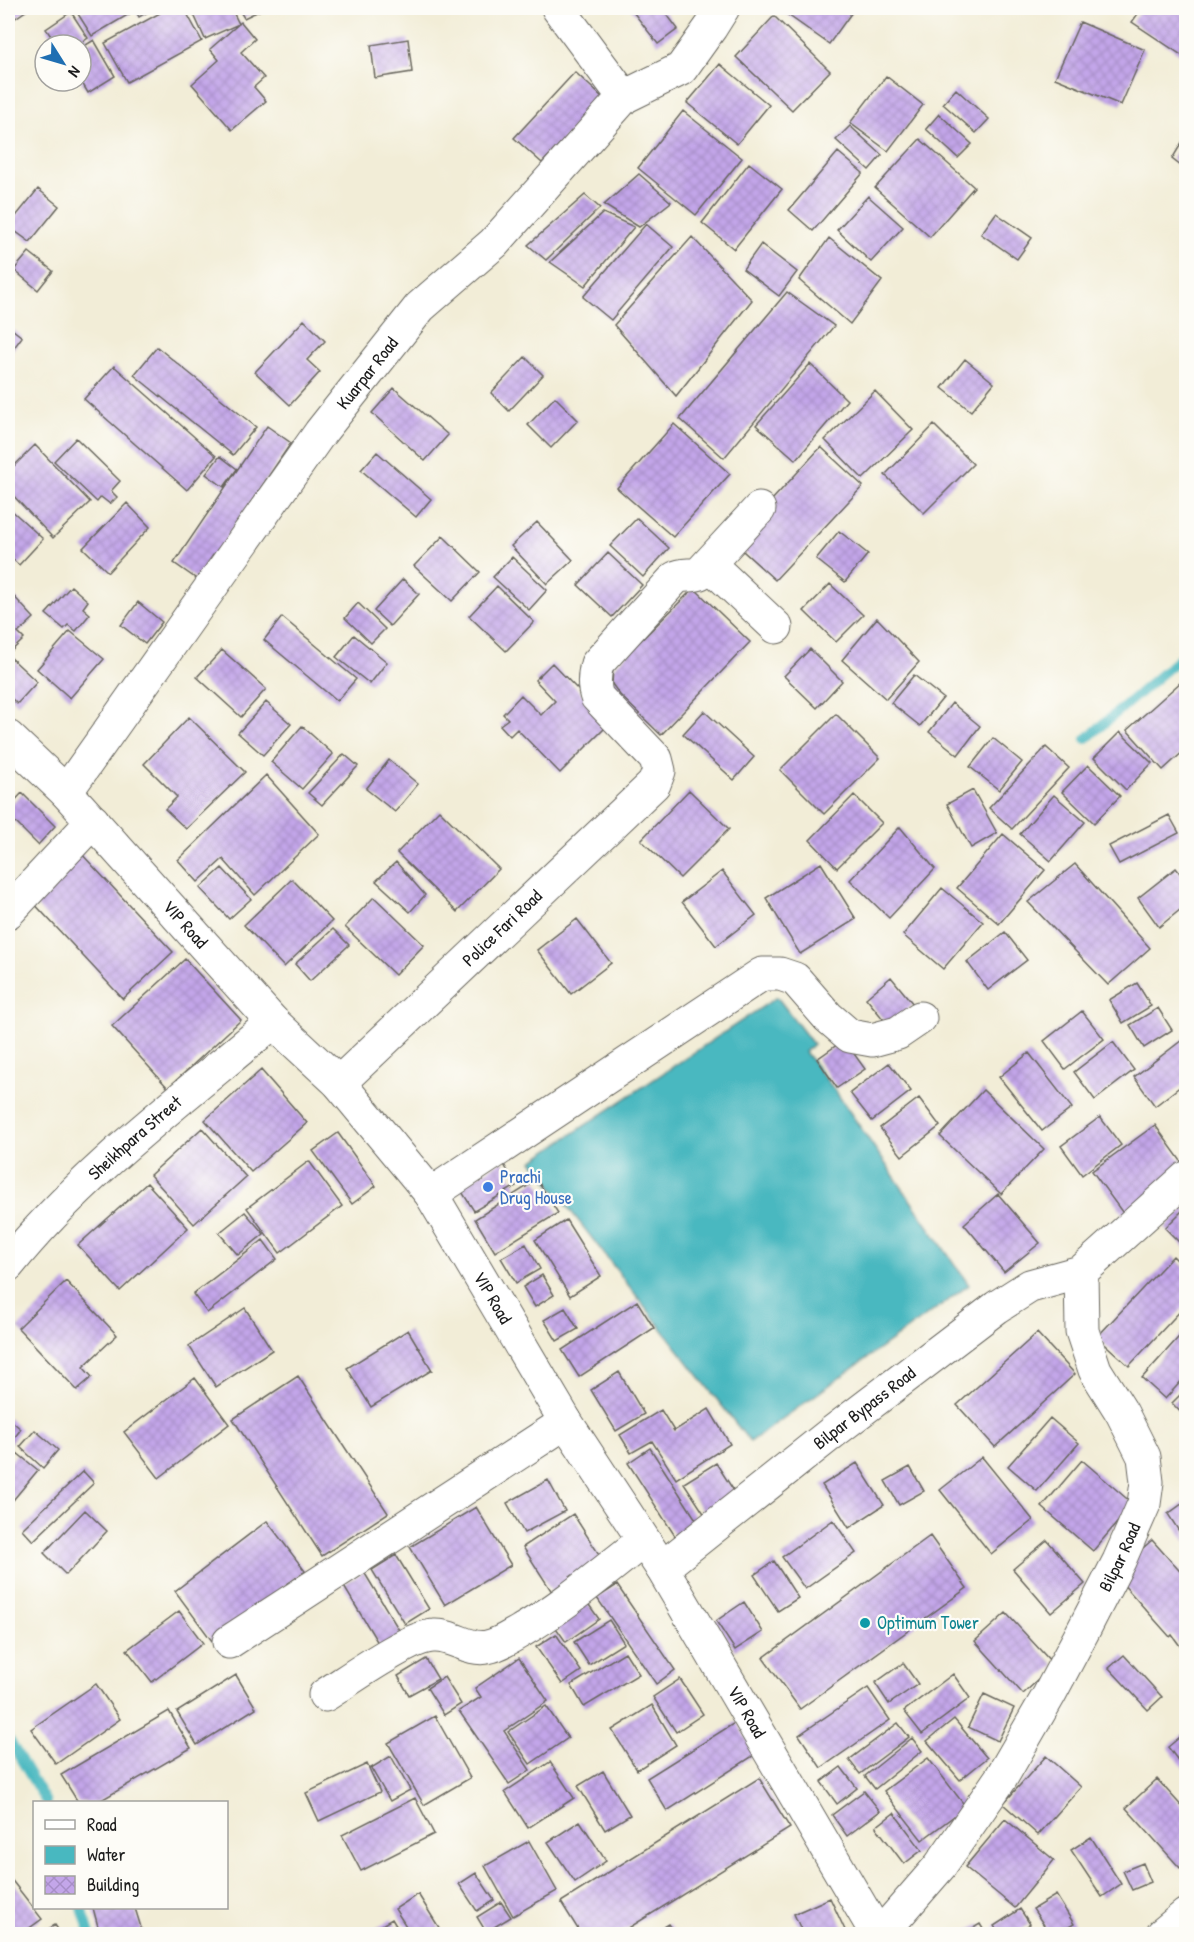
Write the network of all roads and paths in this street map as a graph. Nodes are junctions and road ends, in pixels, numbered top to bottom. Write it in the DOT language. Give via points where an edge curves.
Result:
graph roads {
  1 [pos="558,8"];
  2 [pos="723,8"];
  3 [pos="624,97"];
  4 [pos="759,509"];
  5 [pos="709,564"];
  6 [pos="776,627"];
  7 [pos="8,737"];
  8 [pos="66,792"];
  9 [pos="93,821"];
  10 [pos="8,912"];
  11 [pos="920,1018"];
  12 [pos="273,1022"];
  13 [pos="339,1083"];
  14 [pos="1186,1178"];
  15 [pos="431,1194"];
  16 [pos="8,1265"];
  17 [pos="1081,1272"];
  18 [pos="566,1422"];
  19 [pos="643,1541"];
  20 [pos="662,1569"];
  21 [pos="229,1642"];
  22 [pos="326,1695"];
  23 [pos="1186,1915"];
  24 [pos="876,1935"];
  25 [pos="881,1935"];
  26 [pos="1163,1935"];
  1 -- 3 [label="street"];
  2 -- 3 [label="street, Kuarpar Road" via="681,69"];
  3 -- 8 [label="street, Kuarpar Road" via="494,243 420,307 320,434"];
  4 -- 5 [label="street"];
  5 -- 6 [label="street"];
  5 -- 13 [label="street, Police Fari Road" via="694,576 684,574 675,578 597,664 597,697 656,759 659,771 654,784"];
  7 -- 8 [label="street, VIP Road"];
  8 -- 9 [label="street, VIP Road"];
  9 -- 10 [label="street"];
  9 -- 12 [label="street, VIP Road"];
  11 -- 15 [label="street" via="898,1033 872,1040 850,1036 795,979 762,974"];
  12 -- 13 [label="street, VIP Road"];
  12 -- 16 [label="street, Sheikhpara Street" via="77,1190"];
  13 -- 15 [label="street, VIP Road"];
  14 -- 17 [label="street"];
  15 -- 18 [label="street, VIP Road"];
  17 -- 20 [label="street, Bilpar Bypass Road" via="1030,1286 998,1307 833,1431"];
  17 -- 25 [label="street, Bilpar Road" via="1082,1331 1095,1370 1144,1457 1148,1482 1144,1504 1078,1640 1000,1778 940,1866"];
  18 -- 19 [label="street, VIP Road"];
  18 -- 21 [label="street"];
  19 -- 20 [label="street, VIP Road"];
  19 -- 22 [label="street" via="541,1619 507,1639 487,1647 471,1647 435,1635 415,1640"];
  20 -- 24 [label="street, VIP Road"];
  23 -- 26 [label="street"];
}
